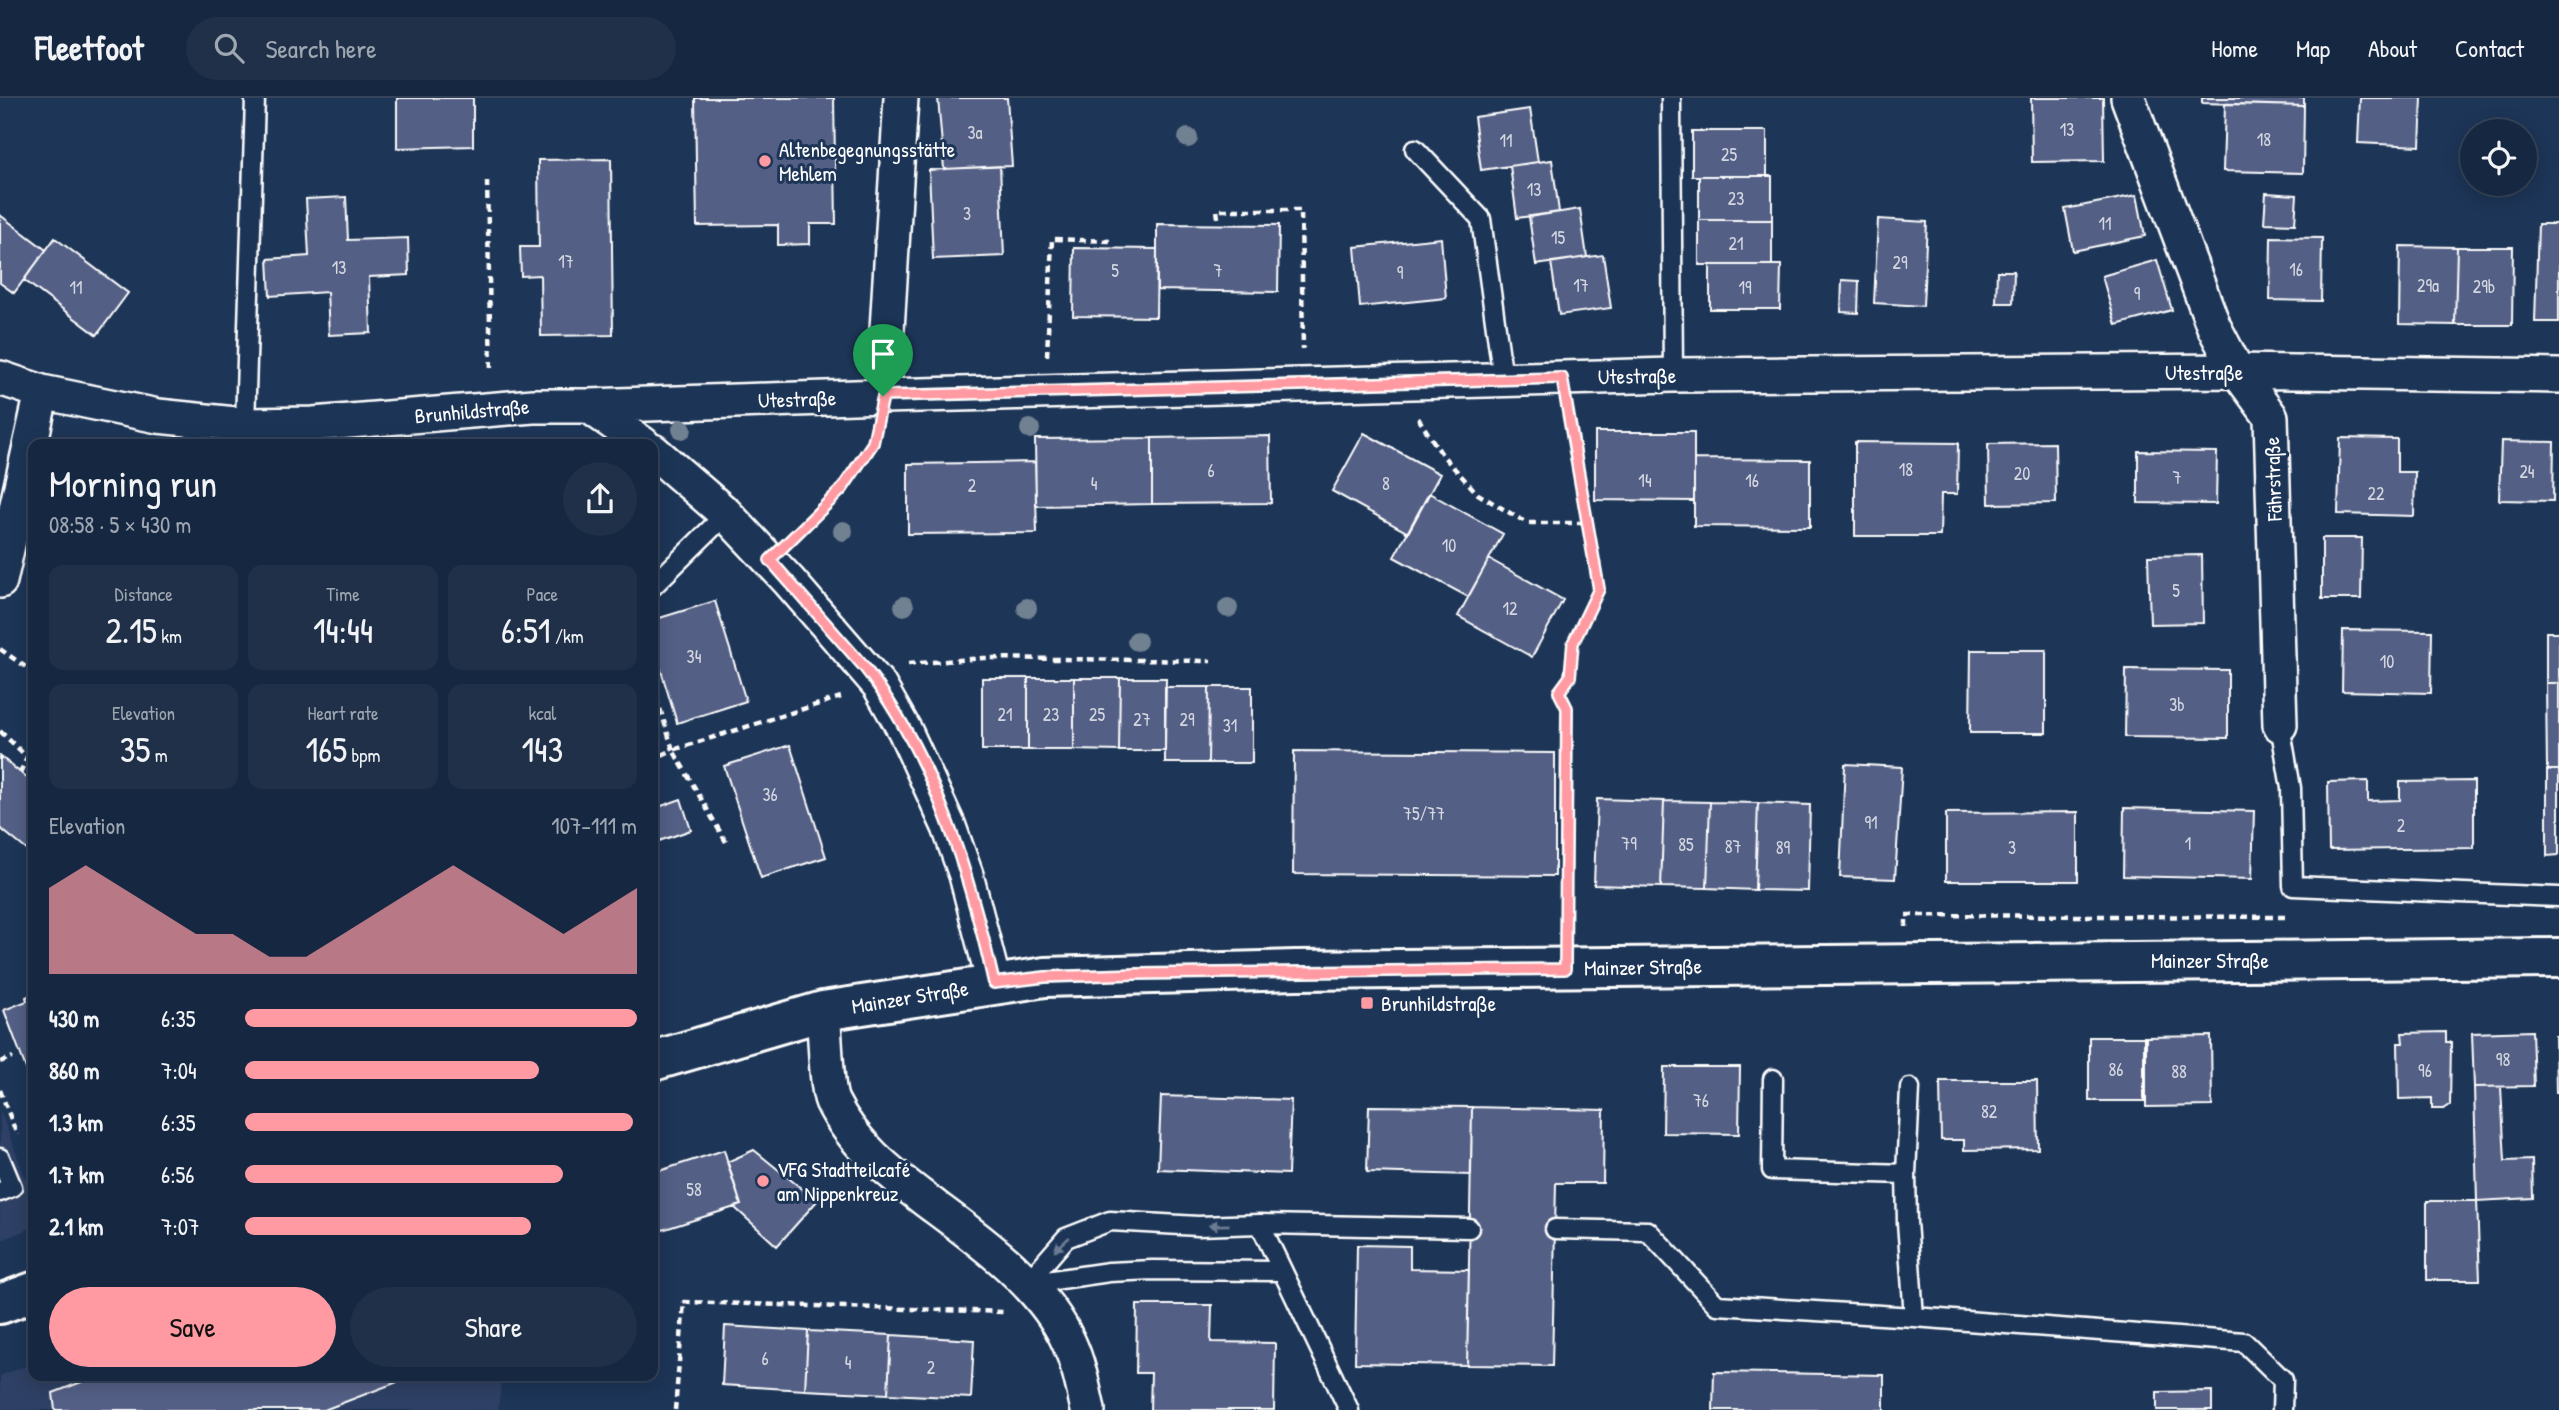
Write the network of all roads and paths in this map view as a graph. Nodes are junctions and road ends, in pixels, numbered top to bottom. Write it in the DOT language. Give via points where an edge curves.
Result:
graph roads {
  1 [pos="255,98"];
  2 [pos="901,98"];
  3 [pos="1671,98"];
  4 [pos="2128,98"];
  5 [pos="1415,149"];
  6 [pos="487,181"];
  7 [pos="1218,218"];
  8 [pos="1112,241"];
  9 [pos="2237,371"];
  10 [pos="1674,375"];
  11 [pos="2559,376"];
  12 [pos="0,378"];
  13 [pos="1562,378"];
  14 [pos="1503,379"];
  15 [pos="1395,382"];
  16 [pos="1303,385"];
  17 [pos="42,391"];
  18 [pos="1045,392"];
  19 [pos="883,396"];
  20 [pos="589,407"];
  21 [pos="491,408"];
  22 [pos="245,425"];
  23 [pos="31,439"];
  24 [pos="636,439"];
  25 [pos="28,454"];
  26 [pos="658,456"];
  27 [pos="726,514"];
  28 [pos="1586,523"];
  29 [pos="770,560"];
  30 [pos="0,581"];
  31 [pos="658,581"];
  32 [pos="0,649"];
  33 [pos="1211,661"];
  34 [pos="28,669"];
  35 [pos="872,677"];
  36 [pos="658,703"];
  37 [pos="2280,725"];
  38 [pos="0,732"];
  39 [pos="673,750"];
  40 [pos="658,758"];
  41 [pos="20,773"];
  42 [pos="726,842"];
  43 [pos="2559,897"];
  44 [pos="2293,917"];
  45 [pos="2559,958"];
  46 [pos="1906,963"];
  47 [pos="1565,969"];
  48 [pos="994,983"];
  49 [pos="823,1011"];
  50 [pos="13,1057"];
  51 [pos="658,1060"];
  52 [pos="0,1062"];
  53 [pos="1773,1079"];
  54 [pos="1910,1088"];
  55 [pos="0,1158"];
  56 [pos="1906,1174"];
  57 [pos="0,1192"];
  58 [pos="1260,1224"];
  59 [pos="1469,1228"];
  60 [pos="1555,1229"];
  61 [pos="1281,1272"];
  62 [pos="1027,1284"];
  63 [pos="28,1294"];
  64 [pos="0,1304"];
  65 [pos="1051,1314"];
  66 [pos="1914,1317"];
  67 [pos="675,1410"];
  68 [pos="1088,1410"];
  69 [pos="1349,1410"];
  70 [pos="2282,1410"];
  1 -- 22 [label="lane"];
  2 -- 19 [label="street"];
  3 -- 10 [label="lane"];
  4 -- 9 [label="street, Fährstraße" via="2214,327"];
  5 -- 14 [label="lane" via="1481,219"];
  6 -- 21 [label="path"];
  7 -- 16 [label="path" via="1217,210 1301,210"];
  8 -- 18 [label="path" via="1052,239"];
  9 -- 10 [label="street, Utestraße"];
  9 -- 11 [label="street, Utestraße"];
  9 -- 37 [label="street, Fährstraße" via="2271,417"];
  10 -- 13 [label="street, Utestraße"];
  12 -- 17 [label="street, Brunhildstraße"];
  13 -- 14 [label="street, Utestraße"];
  13 -- 28 [label="path"];
  14 -- 15 [label="street, Utestraße"];
  15 -- 16 [label="street, Utestraße"];
  15 -- 28 [label="path" via="1443,456 1478,494 1527,523"];
  16 -- 18 [label="street, Utestraße"];
  17 -- 22 [label="street, Brunhildstraße" via="158,416"];
  17 -- 23 [label="street"];
  18 -- 19 [label="street, Utestraße"];
  19 -- 20 [label="street, Utestraße"];
  19 -- 29 [label="path" via="873,443 842,489"];
  20 -- 21 [label="street, Brunhildstraße"];
  20 -- 24 [label="street"];
  21 -- 22 [label="street, Brunhildstraße" via="313,424"];
  25 -- 30 [label="street"];
  26 -- 27 [label="street"];
  27 -- 29 [label="street"];
  27 -- 31 [label="lane"];
  28 -- 47 [label="path" via="1599,589 1573,643 1570,677 1559,692 1567,708"];
  29 -- 35 [label="street"];
  32 -- 34 [label="path"];
  33 -- 35 [label="path" via="984,658"];
  35 -- 39 [label="path"];
  35 -- 48 [label="street" via="905,731 949,827"];
  36 -- 39 [label="path"];
  37 -- 43 [label="lane" via="2291,788 2293,886"];
  38 -- 41 [label="path" via="27,757"];
  39 -- 40 [label="path"];
  39 -- 42 [label="path"];
  44 -- 46 [label="path" via="1906,915"];
  45 -- 46 [label="street, Mainzer Straße"];
  46 -- 47 [label="street, Mainzer Straße"];
  47 -- 48 [label="street, Mainzer Straße" via="1159,973"];
  48 -- 49 [label="street, Mainzer Straße"];
  49 -- 51 [label="street, Mainzer Straße"];
  49 -- 62 [label="street" via="831,1098 851,1133 884,1167 979,1240"];
  50 -- 52 [label="path"];
  53 -- 56 [label="lane" via="1772,1170"];
  54 -- 56 [label="lane"];
  55 -- 57 [label="lane" via="12,1187"];
  56 -- 66 [label="lane"];
  58 -- 59 [label="lane"];
  58 -- 61 [label="lane"];
  58 -- 62 [label="lane, one-way" via="1110,1221 1066,1238"];
  60 -- 66 [label="lane" via="1648,1231 1717,1306"];
  61 -- 62 [label="lane" via="1109,1272"];
  61 -- 69 [label="lane"];
  62 -- 65 [label="street"];
  63 -- 64 [label="street"];
  65 -- 67 [label="path" via="684,1302"];
  65 -- 68 [label="street" via="1081,1374"];
  66 -- 70 [label="lane" via="2245,1342 2283,1380"];
}
